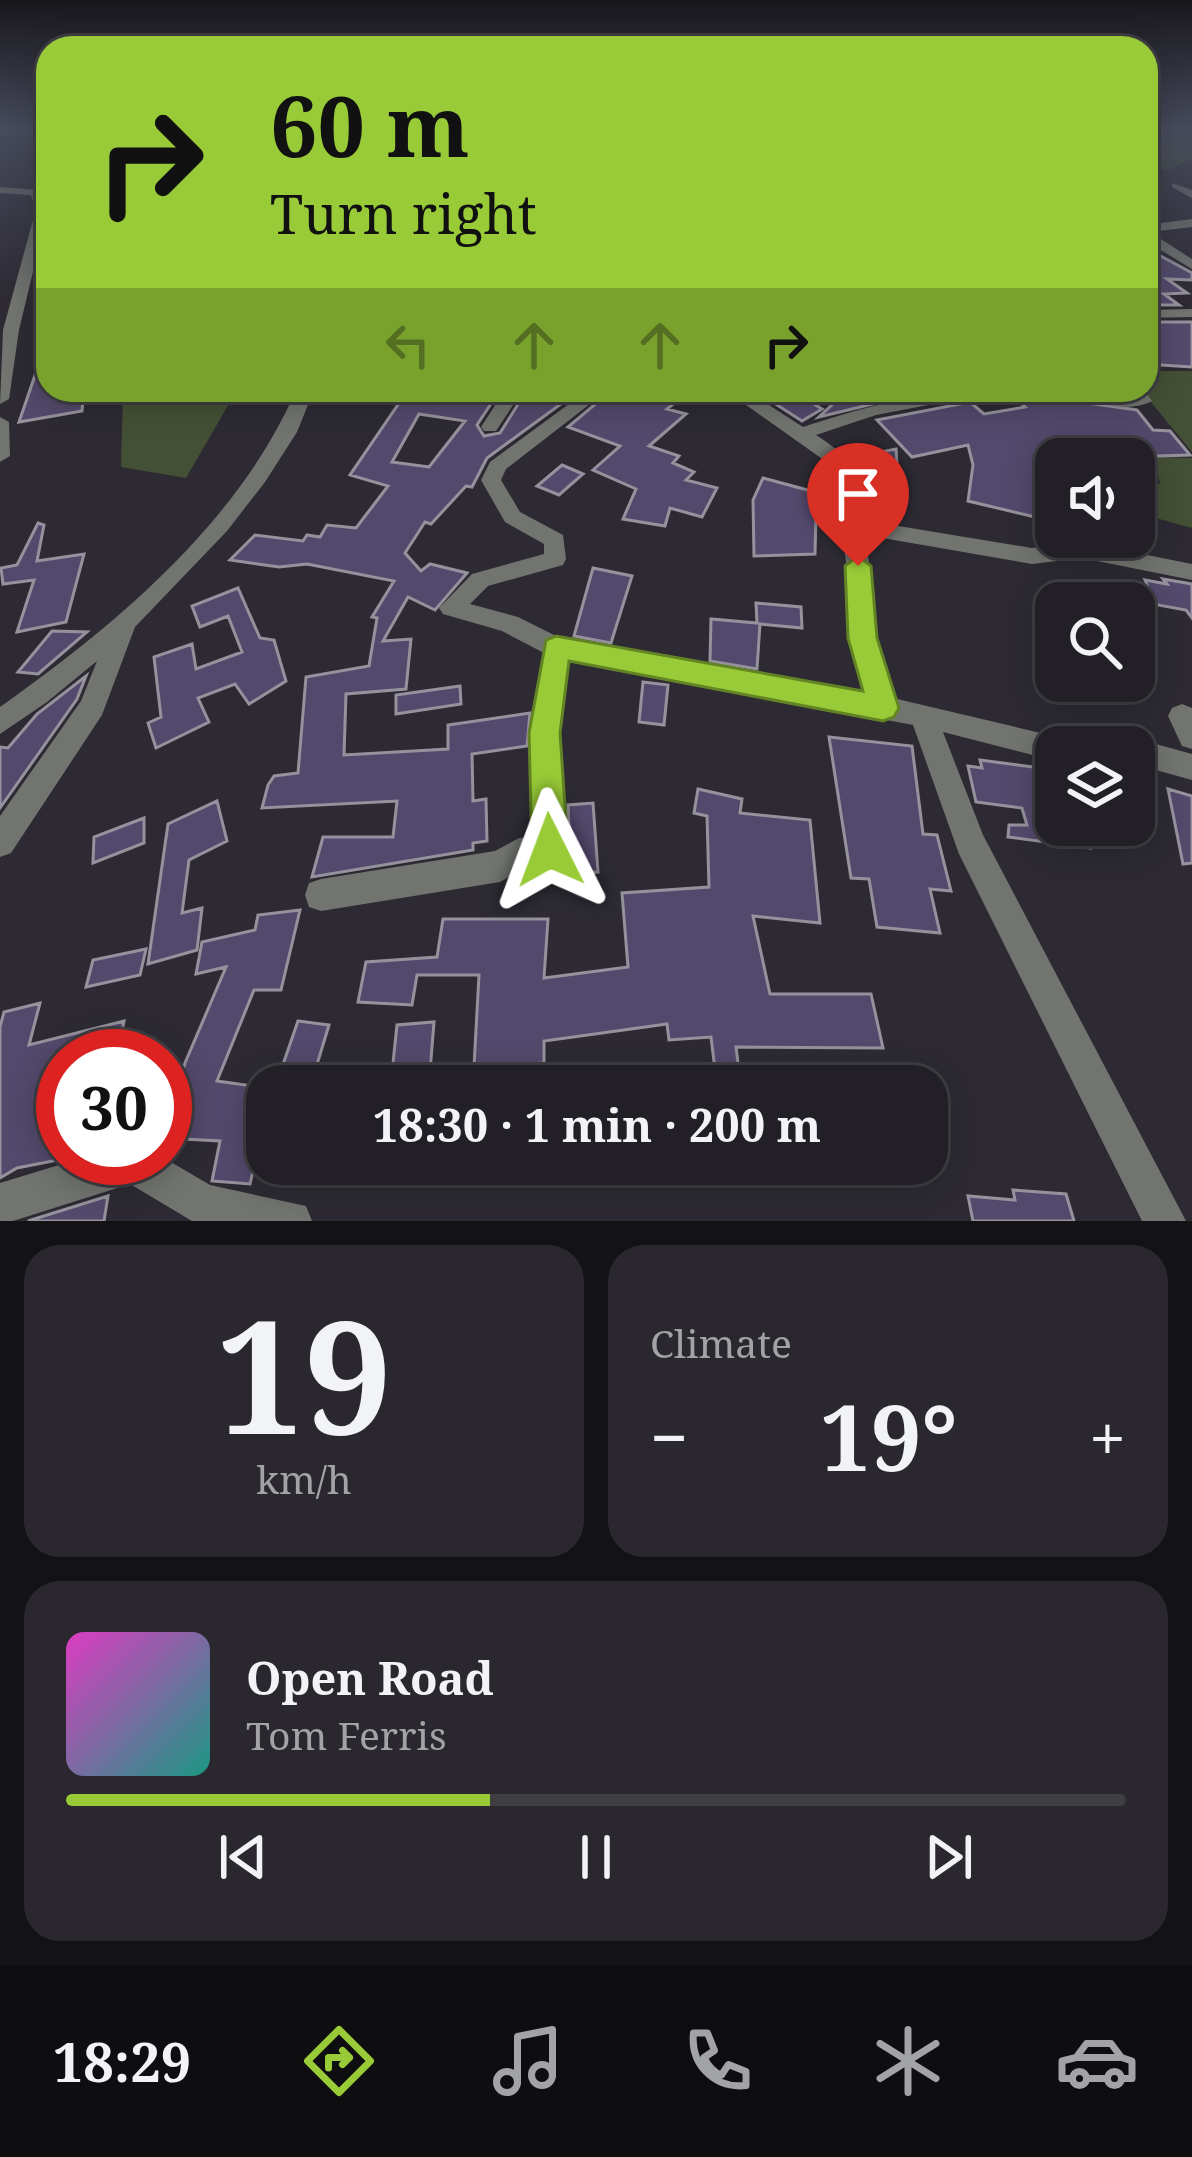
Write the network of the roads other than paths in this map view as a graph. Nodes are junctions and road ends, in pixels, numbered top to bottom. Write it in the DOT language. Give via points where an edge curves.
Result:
graph roads {
  1 [pos="1176,185"];
  2 [pos="0,190"];
  3 [pos="36,193"];
  4 [pos="1192,195"];
  5 [pos="1192,224"];
  6 [pos="1158,228"];
  7 [pos="1158,237"];
  8 [pos="36,240"];
  9 [pos="1192,265"];
  10 [pos="1158,314"];
  11 [pos="1192,314"];
  12 [pos="5,332"];
  13 [pos="0,399"];
  14 [pos="299,402"];
  15 [pos="506,402"];
  16 [pos="583,402"];
  17 [pos="753,402"];
  18 [pos="916,402"];
  19 [pos="0,422"];
  20 [pos="490,427"];
  21 [pos="803,434"];
  22 [pos="0,456"];
  23 [pos="853,526"];
  24 [pos="1192,572"];
  25 [pos="124,624"];
  26 [pos="556,648"];
  27 [pos="883,708"];
  28 [pos="923,715"];
  29 [pos="0,722"];
  30 [pos="1035,743"];
  31 [pos="1155,759"];
  32 [pos="1192,766"];
  33 [pos="0,842"];
  34 [pos="321,895"];
  35 [pos="0,1204"];
  36 [pos="291,1221"];
  37 [pos="1165,1221"];
  1 -- 4 [label="street"];
  2 -- 3 [label="street"];
  5 -- 6 [label="street"];
  7 -- 9 [label="street"];
  8 -- 12 [label="street"];
  10 -- 11 [label="street"];
  12 -- 13 [label="street"];
  14 -- 25 [label="street" via="247,497"];
  15 -- 20 [label="street"];
  16 -- 26 [label="street" via="497,466 490,480 512,517 555,540 554,559 481,580 452,608"];
  17 -- 21 [label="street"];
  18 -- 21 [label="street"];
  19 -- 22 [label="street"];
  21 -- 23 [label="street" via="844,468"];
  23 -- 24 [label="street" via="1032,556 1082,550"];
  23 -- 27 [label="street" via="862,638"];
  25 -- 29 [label="street"];
  25 -- 33 [label="street" via="92,707"];
  26 -- 27 [label="street"];
  26 -- 34 [label="street" via="544,733 550,850 500,866"];
  27 -- 28 [label="street"];
  28 -- 30 [label="street"];
  28 -- 37 [label="street" via="970,843"];
  31 -- 32 [label="street"];
  35 -- 36 [label="street" via="133,1163 204,1205"];
}
